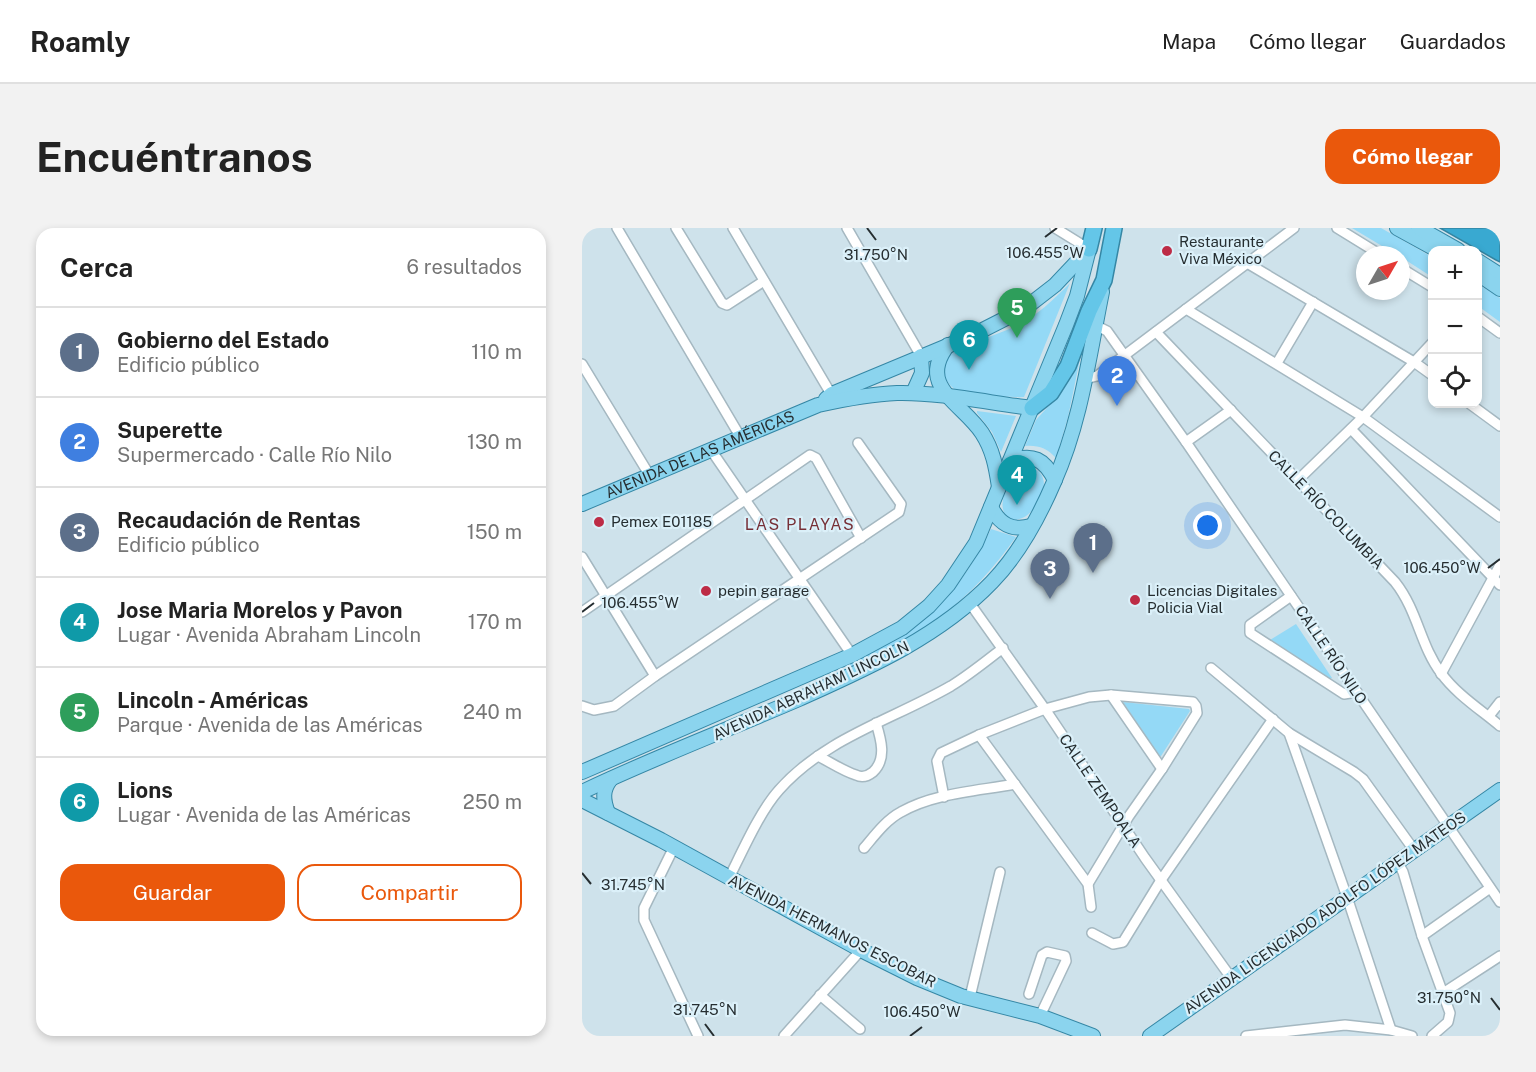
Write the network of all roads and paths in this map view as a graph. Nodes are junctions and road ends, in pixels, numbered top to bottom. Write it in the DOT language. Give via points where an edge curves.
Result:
graph roads {
  1 [pos="617,228"];
  2 [pos="676,228"];
  3 [pos="733,228"];
  4 [pos="847,228"];
  5 [pos="1055,228"];
  6 [pos="1094,228"];
  7 [pos="1114,228"];
  8 [pos="1294,228"];
  9 [pos="1337,228"];
  10 [pos="1397,228"];
  11 [pos="1419,228"];
  12 [pos="1366,246"];
  13 [pos="1430,246"];
  14 [pos="1451,246"];
  15 [pos="1089,249"];
  16 [pos="1247,263"];
  17 [pos="1482,264"];
  18 [pos="1410,274"];
  19 [pos="1500,275"];
  20 [pos="1482,277"];
  21 [pos="1104,280"];
  22 [pos="764,281"];
  23 [pos="1428,285"];
  24 [pos="1500,289"];
  25 [pos="1313,302"];
  26 [pos="1186,309"];
  27 [pos="1482,320"];
  28 [pos="1095,325"];
  29 [pos="1156,332"];
  30 [pos="1500,333"];
  31 [pos="948,345"];
  32 [pos="1428,347"];
  33 [pos="1125,356"];
  34 [pos="921,357"];
  35 [pos="1414,362"];
  36 [pos="1276,363"];
  37 [pos="582,364"];
  38 [pos="1428,372"];
  39 [pos="1085,379"];
  40 [pos="913,393"];
  41 [pos="834,398"];
  42 [pos="950,398"];
  43 [pos="1032,408"];
  44 [pos="1475,408"];
  45 [pos="1231,410"];
  46 [pos="1363,417"];
  47 [pos="1500,426"];
  48 [pos="1351,429"];
  49 [pos="741,438"];
  50 [pos="1186,442"];
  51 [pos="858,443"];
  52 [pos="711,450"];
  53 [pos="1010,461"];
  54 [pos="650,476"];
  55 [pos="1055,480"];
  56 [pos="1298,480"];
  57 [pos="999,487"];
  58 [pos="746,499"];
  59 [pos="582,504"];
  60 [pos="991,507"];
  61 [pos="1500,517"];
  62 [pos="1031,526"];
  63 [pos="861,538"];
  64 [pos="582,557"];
  65 [pos="1500,565"];
  66 [pos="799,580"];
  67 [pos="1497,582"];
  68 [pos="605,595"];
  69 [pos="1291,596"];
  70 [pos="969,602"];
  71 [pos="582,612"];
  72 [pos="1002,648"];
  73 [pos="852,655"];
  74 [pos="1211,668"];
  75 [pos="1442,674"];
  76 [pos="656,675"];
  77 [pos="1357,692"];
  78 [pos="1111,695"];
  79 [pos="1500,702"];
  80 [pos="582,706"];
  81 [pos="1045,709"];
  82 [pos="1489,716"];
  83 [pos="1273,719"];
  84 [pos="876,723"];
  85 [pos="1500,726"];
  86 [pos="1289,733"];
  87 [pos="979,735"];
  88 [pos="818,756"];
  89 [pos="1162,769"];
  90 [pos="582,772"];
  91 [pos="611,778"];
  92 [pos="1015,784"];
  93 [pos="1500,790"];
  94 [pos="582,792"];
  95 [pos="944,797"];
  96 [pos="582,800"];
  97 [pos="608,813"];
  98 [pos="1123,826"];
  99 [pos="1448,826"];
  100 [pos="674,848"];
  101 [pos="864,848"];
  102 [pos="1414,850"];
  103 [pos="1397,861"];
  104 [pos="1000,872"];
  105 [pos="729,878"];
  106 [pos="1161,880"];
  107 [pos="1088,884"];
  108 [pos="1490,888"];
  109 [pos="1347,897"];
  110 [pos="1500,902"];
  111 [pos="1091,907"];
  112 [pos="1092,933"];
  113 [pos="1422,936"];
  114 [pos="861,950"];
  115 [pos="1500,956"];
  116 [pos="1232,979"];
  117 [pos="1443,993"];
  118 [pos="1029,994"];
  119 [pos="819,995"];
  120 [pos="970,997"];
  121 [pos="1040,1016"];
  122 [pos="860,1029"];
  123 [pos="1390,1030"];
  124 [pos="698,1036"];
  125 [pos="784,1036"];
  126 [pos="1093,1036"];
  127 [pos="1150,1036"];
  128 [pos="1246,1036"];
  129 [pos="1412,1036"];
  130 [pos="1432,1036"];
  1 -- 49 [label="street"];
  2 -- 22 [label="street" via="719,300 727,305"];
  3 -- 22 [label="street"];
  4 -- 34 [label="street"];
  5 -- 15 [label="street"];
  6 -- 15 [label="highway, AVENIDA DE LAS AMÉRICAS"];
  7 -- 21 [label="highway"];
  8 -- 16 [label="street"];
  9 -- 12 [label="street"];
  10 -- 13 [label="main road"];
  11 -- 14 [label="main road"];
  15 -- 31 [label="main road, AVENIDA DE LAS AMÉRICAS" via="1055,285 1024,309"];
  15 -- 43 [label="main road, AVENIDA ABRAHAM LINCOLN" via="1077,296"];
  16 -- 25 [label="street"];
  16 -- 26 [label="street"];
  17 -- 19 [label="main road"];
  18 -- 23 [label="street"];
  20 -- 24 [label="main road"];
  21 -- 28 [label="main road, AVENIDA ABRAHAM LINCOLN"];
  21 -- 43 [label="highway" via="1065,373 1051,393"];
  22 -- 41 [label="street"];
  25 -- 35 [label="street"];
  25 -- 36 [label="street"];
  26 -- 29 [label="street"];
  26 -- 36 [label="street"];
  27 -- 30 [label="street"];
  28 -- 33 [label="street, CALLE RÍO NILO" via="1107,331"];
  28 -- 39 [label="main road, AVENIDA ABRAHAM LINCOLN"];
  29 -- 33 [label="street"];
  29 -- 45 [label="street, CALLE RÍO COLUMBIA"];
  31 -- 34 [label="main road, AVENIDA DE LAS AMÉRICAS"];
  31 -- 42 [label="main road" via="936,370 939,383"];
  32 -- 35 [label="street"];
  33 -- 39 [label="street" via="1097,376"];
  33 -- 50 [label="street, CALLE RÍO NILO"];
  34 -- 40 [label="main road" via="922,373"];
  34 -- 41 [label="main road, AVENIDA DE LAS AMÉRICAS"];
  35 -- 38 [label="street"];
  35 -- 46 [label="street"];
  36 -- 46 [label="street"];
  37 -- 54 [label="street"];
  39 -- 55 [label="main road, AVENIDA ABRAHAM LINCOLN"];
  40 -- 41 [label="main road, AVENIDA DE LAS AMÉRICAS"];
  40 -- 42 [label="main road, AVENIDA DE LAS AMÉRICAS"];
  41 -- 49 [label="main road, AVENIDA DE LAS AMÉRICAS"];
  42 -- 43 [label="main road, AVENIDA DE LAS AMÉRICAS"];
  42 -- 57 [label="main road" via="975,423 989,445"];
  43 -- 53 [label="main road, AVENIDA ABRAHAM LINCOLN"];
  44 -- 47 [label="street"];
  45 -- 50 [label="street"];
  45 -- 56 [label="street, CALLE RÍO COLUMBIA"];
  46 -- 48 [label="street"];
  46 -- 61 [label="street"];
  48 -- 56 [label="street"];
  48 -- 67 [label="street"];
  49 -- 52 [label="main road, AVENIDA DE LAS AMÉRICAS"];
  50 -- 69 [label="street, CALLE RÍO NILO"];
  51 -- 63 [label="street" via="902,506"];
  52 -- 54 [label="main road, AVENIDA DE LAS AMÉRICAS"];
  52 -- 58 [label="street"];
  53 -- 55 [label="main road" via="1038,459"];
  53 -- 57 [label="main road, AVENIDA ABRAHAM LINCOLN"];
  54 -- 59 [label="main road, AVENIDA DE LAS AMÉRICAS"];
  55 -- 62 [label="main road, AVENIDA ABRAHAM LINCOLN"];
  56 -- 75 [label="street, CALLE RÍO COLUMBIA" via="1407,596 1427,648"];
  57 -- 60 [label="main road, AVENIDA ABRAHAM LINCOLN"];
  58 -- 63 [label="street" via="813,455"];
  58 -- 66 [label="street"];
  58 -- 68 [label="street"];
  60 -- 62 [label="main road" via="995,516 1012,528"];
  60 -- 73 [label="main road, AVENIDA ABRAHAM LINCOLN" via="962,566 929,606 902,628"];
  62 -- 70 [label="main road, AVENIDA ABRAHAM LINCOLN" via="1004,568"];
  63 -- 66 [label="street"];
  64 -- 68 [label="street"];
  65 -- 67 [label="street"];
  66 -- 73 [label="street"];
  66 -- 76 [label="street"];
  67 -- 75 [label="street"];
  68 -- 71 [label="street"];
  68 -- 76 [label="street"];
  69 -- 77 [label="street, CALLE RÍO NILO"];
  69 -- 77 [label="street" via="1250,625 1250,633 1344,694"];
  70 -- 72 [label="street, CALLE ZEMPOALA"];
  70 -- 91 [label="main road, AVENIDA ABRAHAM LINCOLN" via="895,655"];
  72 -- 81 [label="street, CALLE ZEMPOALA"];
  72 -- 84 [label="street" via="951,686"];
  73 -- 90 [label="main road, AVENIDA ABRAHAM LINCOLN"];
  74 -- 83 [label="street"];
  75 -- 82 [label="street, CALLE RÍO COLUMBIA"];
  76 -- 80 [label="street" via="608,708 594,710"];
  77 -- 99 [label="street, CALLE RÍO NILO"];
  78 -- 81 [label="street"];
  78 -- 89 [label="street"];
  78 -- 89 [label="street" via="1190,701 1196,706 1197,712"];
  79 -- 82 [label="street"];
  81 -- 87 [label="street"];
  81 -- 98 [label="street, CALLE ZEMPOALA"];
  82 -- 85 [label="street, CALLE RÍO COLUMBIA"];
  83 -- 86 [label="street"];
  83 -- 106 [label="street"];
  84 -- 88 [label="street"];
  84 -- 88 [label="street" via="882,752 870,775 856,776"];
  86 -- 102 [label="street" via="1363,779"];
  86 -- 109 [label="street"];
  87 -- 92 [label="street"];
  87 -- 95 [label="street" via="941,753 937,761"];
  88 -- 105 [label="street" via="778,790"];
  89 -- 98 [label="street"];
  91 -- 94 [label="main road, AVENIDA ABRAHAM LINCOLN"];
  91 -- 97 [label="main road" via="604,795"];
  92 -- 95 [label="street"];
  92 -- 107 [label="street"];
  93 -- 99 [label="main road, AVENIDA LICENCIADO ADOLFO LÓPEZ MATEOS"];
  95 -- 101 [label="street" via="901,812"];
  96 -- 97 [label="main road, AVENIDA HERMANOS ESCOBAR"];
  97 -- 100 [label="main road, AVENIDA HERMANOS ESCOBAR"];
  98 -- 106 [label="street, CALLE ZEMPOALA"];
  98 -- 107 [label="street"];
  99 -- 102 [label="main road, AVENIDA LICENCIADO ADOLFO LÓPEZ MATEOS"];
  99 -- 108 [label="street, CALLE RÍO NILO"];
  100 -- 105 [label="main road, AVENIDA HERMANOS ESCOBAR"];
  100 -- 124 [label="street" via="644,908 644,920"];
  102 -- 103 [label="main road, AVENIDA LICENCIADO ADOLFO LÓPEZ MATEOS"];
  103 -- 109 [label="main road, AVENIDA LICENCIADO ADOLFO LÓPEZ MATEOS"];
  103 -- 113 [label="street"];
  104 -- 120 [label="street"];
  105 -- 114 [label="main road, AVENIDA HERMANOS ESCOBAR"];
  106 -- 112 [label="street" via="1123,942 1113,944"];
  106 -- 116 [label="street, CALLE ZEMPOALA"];
  107 -- 111 [label="street"];
  108 -- 110 [label="street, CALLE RÍO NILO"];
  108 -- 113 [label="street"];
  109 -- 116 [label="main road, AVENIDA LICENCIADO ADOLFO LÓPEZ MATEOS"];
  109 -- 123 [label="street"];
  113 -- 117 [label="street"];
  114 -- 119 [label="street"];
  114 -- 120 [label="main road, AVENIDA HERMANOS ESCOBAR" via="917,978"];
  115 -- 117 [label="street"];
  116 -- 127 [label="main road, AVENIDA LICENCIADO ADOLFO LÓPEZ MATEOS"];
  117 -- 130 [label="street" via="1450,1016"];
  118 -- 121 [label="street" via="1042,955 1063,955 1066,958"];
  119 -- 122 [label="street"];
  119 -- 125 [label="street"];
  120 -- 121 [label="main road, AVENIDA HERMANOS ESCOBAR"];
  121 -- 126 [label="main road, AVENIDA HERMANOS ESCOBAR"];
  123 -- 128 [label="street" via="1345,1025"];
  123 -- 129 [label="street"];
}
